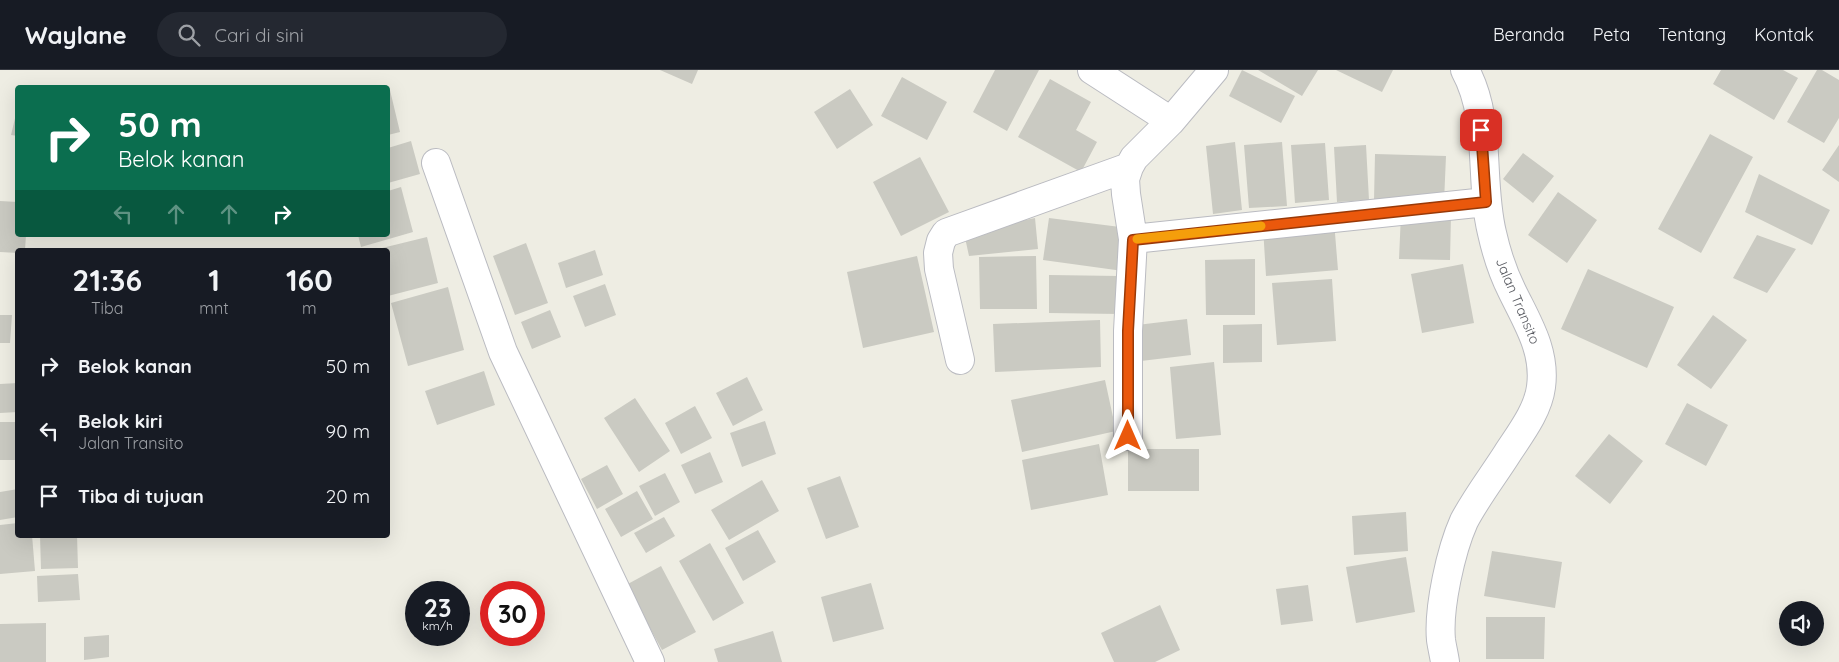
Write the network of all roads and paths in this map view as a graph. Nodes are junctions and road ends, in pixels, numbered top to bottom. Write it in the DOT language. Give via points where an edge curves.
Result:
graph roads {
  1 [pos="1092,70"];
  2 [pos="1214,70"];
  3 [pos="1474,75"];
  4 [pos="1171,121"];
  5 [pos="436,163"];
  6 [pos="1129,168"];
  7 [pos="1486,202"];
  8 [pos="1133,240"];
  9 [pos="960,360"];
  10 [pos="1128,436"];
  11 [pos="650,662"];
  12 [pos="1445,662"];
  1 -- 4 [label="street"];
  2 -- 4 [label="street"];
  3 -- 7 [label="street, Jalan Transito"];
  4 -- 6 [label="street" via="1134,158"];
  5 -- 11 [label="street" via="503,352"];
  6 -- 8 [label="street" via="1125,178"];
  6 -- 9 [label="street" via="946,233 938,253 939,269"];
  7 -- 8 [label="street"];
  7 -- 12 [label="street, Jalan Transito" via="1492,234 1510,288 1534,335 1542,362 1541,388 1517,438 1464,521 1450,560 1441,639"];
  8 -- 10 [label="street" via="1128,331"];
}
